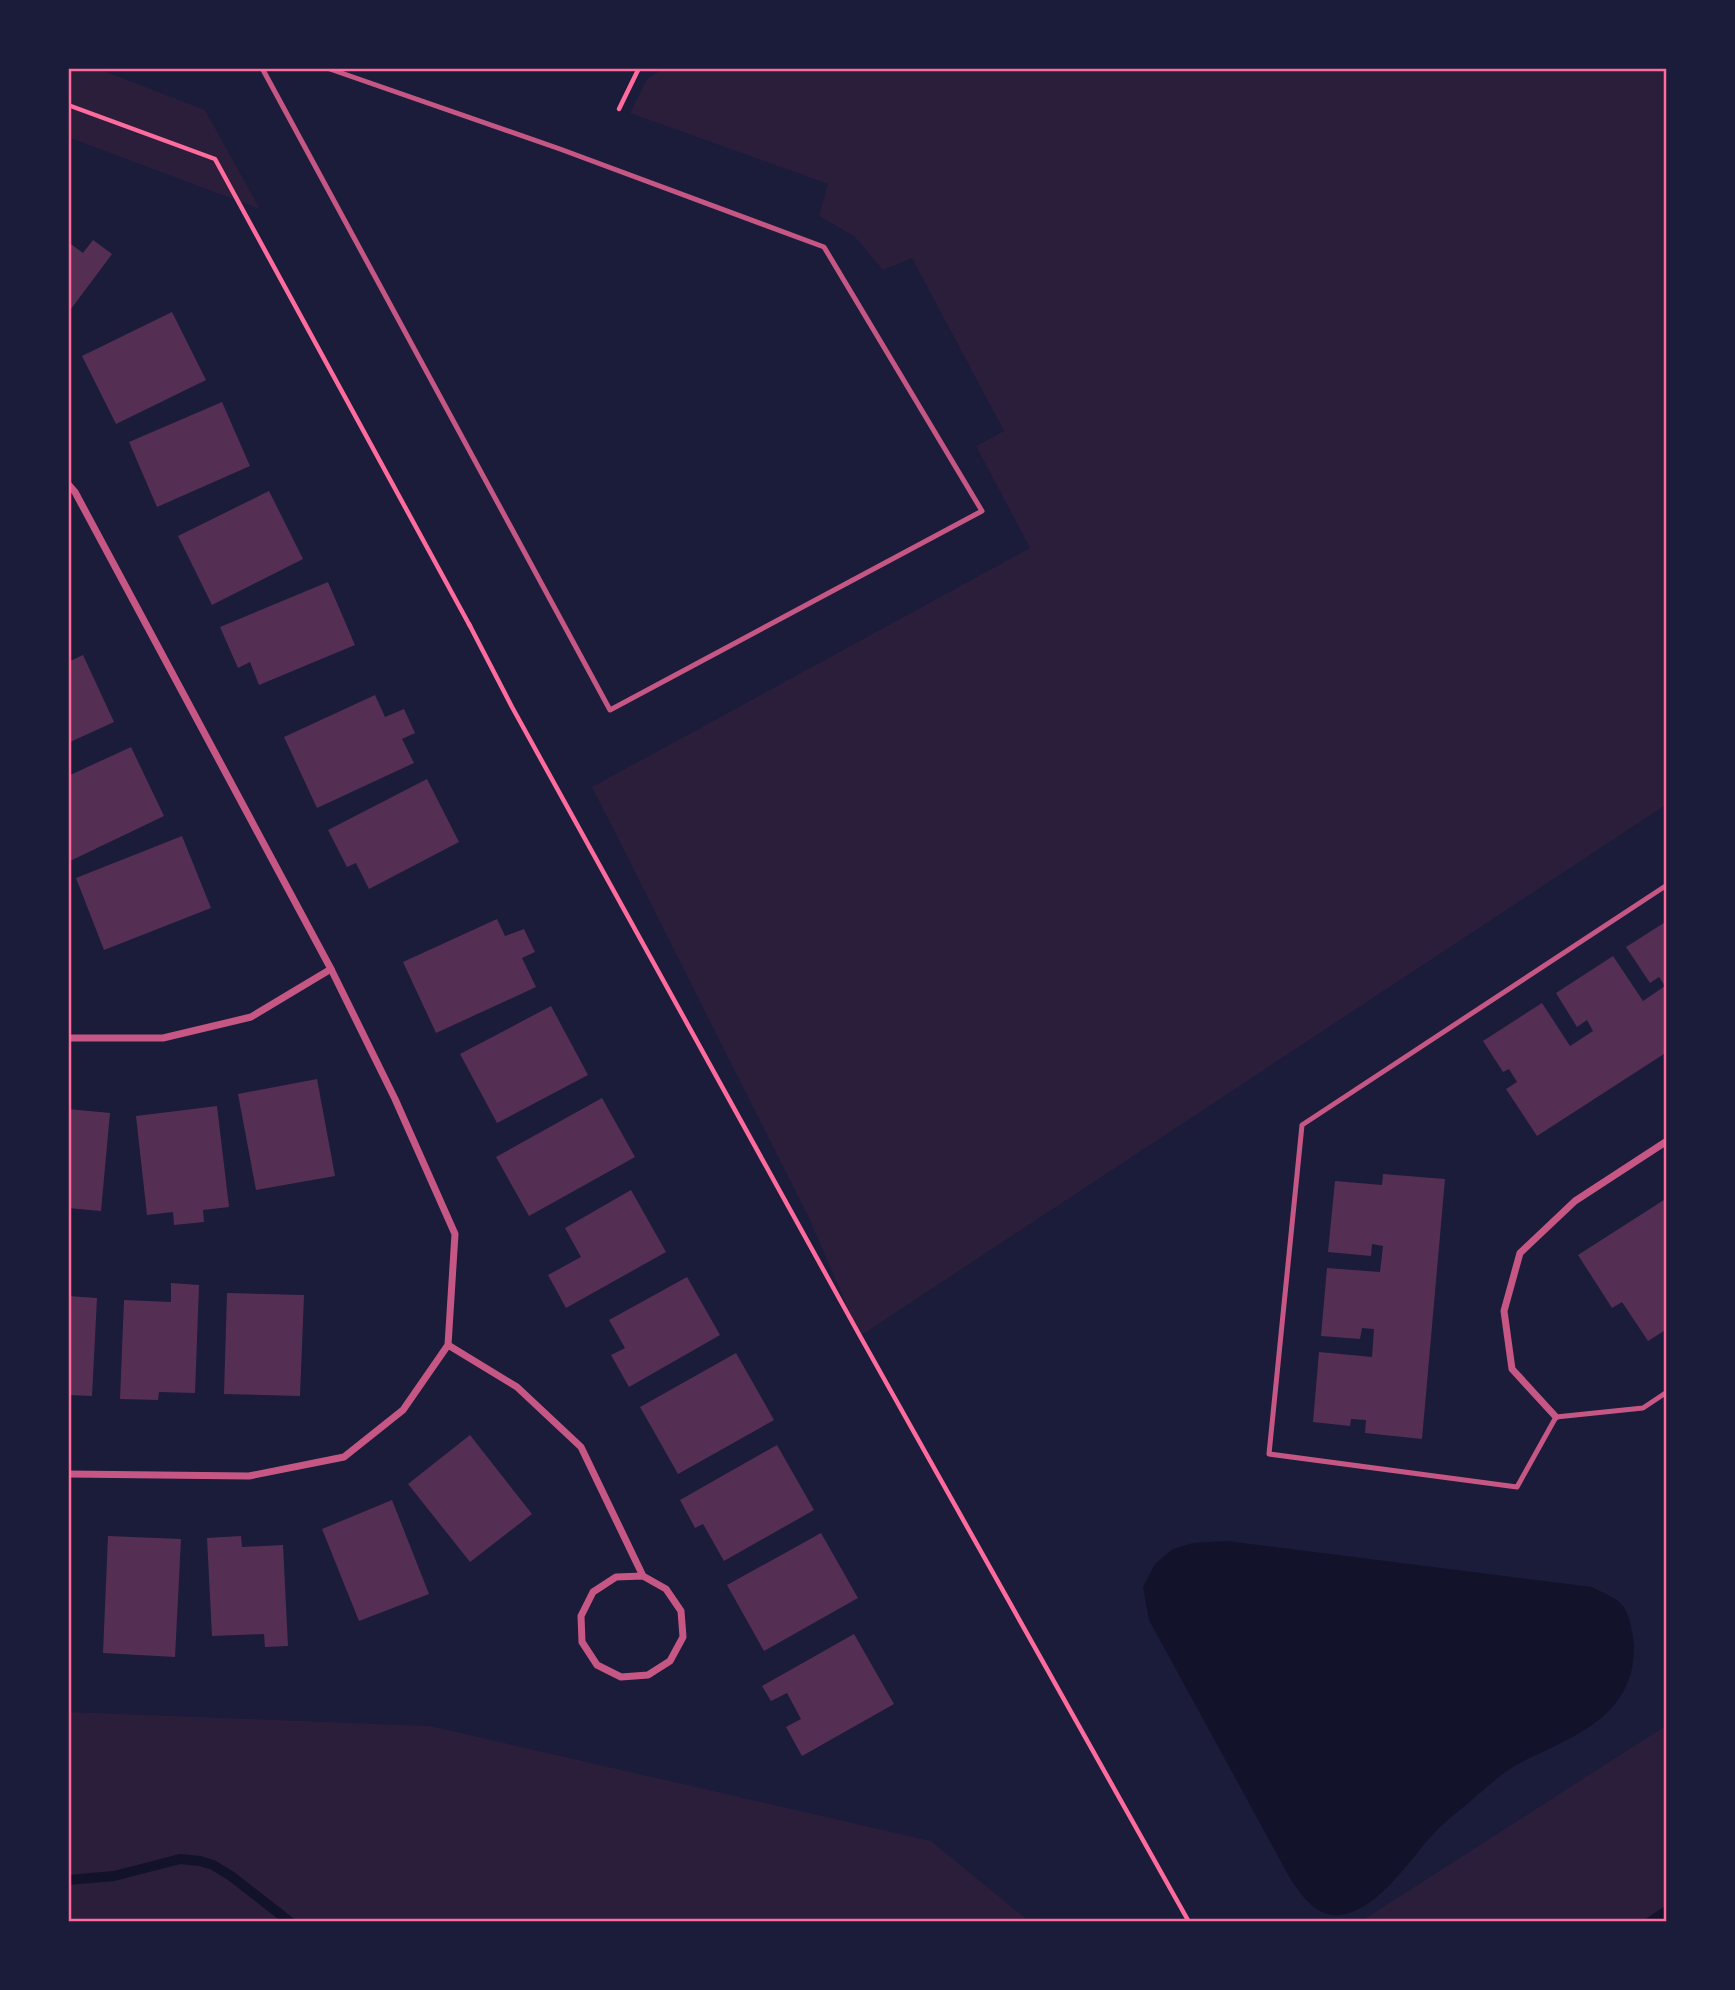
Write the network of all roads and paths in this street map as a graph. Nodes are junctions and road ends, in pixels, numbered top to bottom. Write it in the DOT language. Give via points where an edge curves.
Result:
graph roads {
  1 [pos="262,68"];
  2 [pos="327,68"];
  3 [pos="639,68"];
  4 [pos="68,105"];
  5 [pos="619,109"];
  6 [pos="68,484"];
  7 [pos="1667,885"];
  8 [pos="331,969"];
  9 [pos="68,1038"];
  10 [pos="1667,1141"];
  11 [pos="447,1345"];
  12 [pos="1667,1392"];
  13 [pos="1556,1417"];
  14 [pos="68,1474"];
  15 [pos="643,1576"];
  16 [pos="1189,1922"];
  1 -- 2 [label="lane" via="610,710 982,512 824,247"];
  3 -- 5 [label="path"];
  4 -- 16 [label="path" via="215,159 512,707"];
  6 -- 8 [label="street"];
  7 -- 13 [label="lane" via="1302,1125 1269,1454 1517,1487"];
  8 -- 9 [label="street" via="251,1017 163,1038"];
  8 -- 11 [label="street" via="455,1234"];
  10 -- 13 [label="street" via="1575,1201 1520,1253 1504,1311 1512,1369"];
  11 -- 14 [label="street" via="404,1410 344,1457 249,1476"];
  11 -- 15 [label="street" via="517,1387 581,1447"];
  12 -- 13 [label="lane" via="1643,1408"];
  15 -- 15 [label="street" via="616,1577 593,1592 581,1616 582,1642 597,1665 621,1677 648,1675 670,1661 682,1637 681,1611 666,1588"];
}
